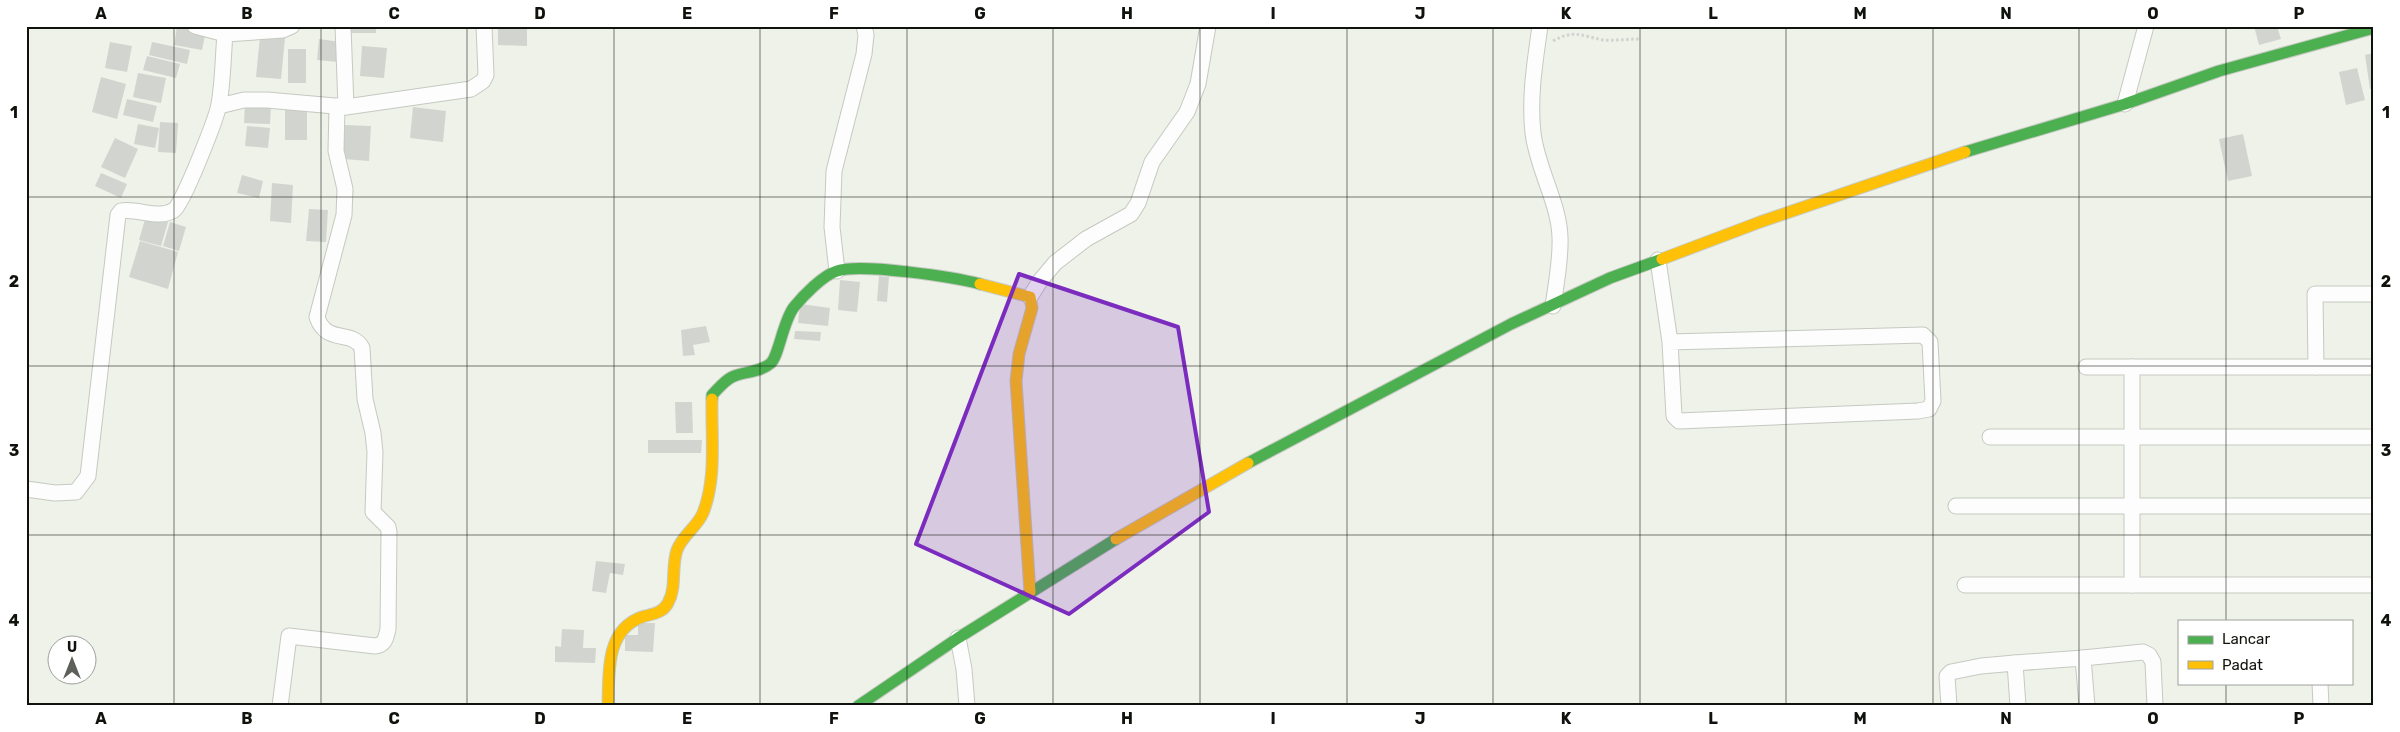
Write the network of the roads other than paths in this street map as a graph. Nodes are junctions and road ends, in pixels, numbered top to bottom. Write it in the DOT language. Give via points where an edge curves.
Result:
graph roads {
  1 [pos="195,26"];
  2 [pos="292,26"];
  3 [pos="343,26"];
  4 [pos="484,26"];
  5 [pos="864,26"];
  6 [pos="1208,26"];
  7 [pos="1540,26"];
  8 [pos="2146,26"];
  9 [pos="2374,28"];
  10 [pos="225,34"];
  11 [pos="2125,104"];
  12 [pos="219,106"];
  13 [pos="342,107"];
  14 [pos="1658,260"];
  15 [pos="837,271"];
  16 [pos="2374,294"];
  17 [pos="1030,297"];
  18 [pos="1553,306"];
  19 [pos="1670,342"];
  20 [pos="2086,367"];
  21 [pos="2132,367"];
  22 [pos="2316,367"];
  23 [pos="2374,367"];
  24 [pos="2132,437"];
  25 [pos="2374,437"];
  26 [pos="1990,438"];
  27 [pos="26,490"];
  28 [pos="1956,506"];
  29 [pos="2132,506"];
  30 [pos="2374,506"];
  31 [pos="1966,585"];
  32 [pos="2132,585"];
  33 [pos="2374,585"];
  34 [pos="1030,592"];
  35 [pos="958,638"];
  36 [pos="2083,658"];
  37 [pos="2015,663"];
  38 [pos="2320,684"];
  39 [pos="280,706"];
  40 [pos="608,706"];
  41 [pos="858,706"];
  42 [pos="967,706"];
  43 [pos="1949,706"];
  44 [pos="2018,706"];
  45 [pos="2087,706"];
  46 [pos="2155,706"];
  47 [pos="2321,706"];
  1 -- 10 [label="street"];
  2 -- 10 [label="street" via="283,30"];
  3 -- 13 [label="street"];
  4 -- 13 [label="street" via="486,75 478,87"];
  5 -- 15 [label="street" via="864,54 834,171 832,227"];
  6 -- 17 [label="street" via="1198,84 1187,112 1152,162 1131,214 1086,239 1056,263"];
  7 -- 18 [label="street" via="1532,86 1533,133 1560,237"];
  8 -- 11 [label="street"];
  9 -- 11 [label="street" via="2220,71"];
  10 -- 12 [label="street"];
  11 -- 14 [label="street" via="2006,138 1889,177"];
  12 -- 13 [label="street" via="244,100 267,100"];
  12 -- 27 [label="street" via="176,209 165,214 128,210 118,215 88,476 76,492"];
  13 -- 39 [label="street" via="336,151 345,189 344,215 317,318 327,333 358,342 362,348 365,399 375,452 373,512 389,532 388,629 381,646 289,636"];
  14 -- 18 [label="street" via="1610,278"];
  14 -- 19 [label="street"];
  15 -- 17 [label="street" via="871,269 968,281"];
  15 -- 40 [label="street" via="813,286 793,308 772,362 732,377 712,395 709,490 704,513 676,552 667,605 634,620 617,635 611,652"];
  16 -- 22 [label="street" via="2315,294"];
  17 -- 34 [label="street" via="1032,308 1019,354 1016,381"];
  18 -- 34 [label="street" via="1511,324 1341,411"];
  19 -- 19 [label="street" via="1674,416 1679,421 1918,412 1929,409 1933,401 1930,342 1923,335"];
  20 -- 21 [label="street"];
  21 -- 22 [label="street"];
  21 -- 24 [label="street"];
  22 -- 23 [label="street"];
  24 -- 25 [label="street"];
  24 -- 26 [label="street"];
  24 -- 29 [label="street"];
  28 -- 29 [label="street"];
  29 -- 30 [label="street"];
  29 -- 32 [label="street"];
  31 -- 32 [label="street"];
  32 -- 33 [label="street"];
  34 -- 35 [label="street"];
  35 -- 41 [label="street"];
  35 -- 42 [label="street"];
  36 -- 37 [label="street"];
  36 -- 45 [label="street"];
  36 -- 46 [label="street" via="2143,652 2150,655"];
  37 -- 43 [label="street" via="1951,672 1948,676"];
  37 -- 44 [label="street"];
  38 -- 47 [label="street"];
}
